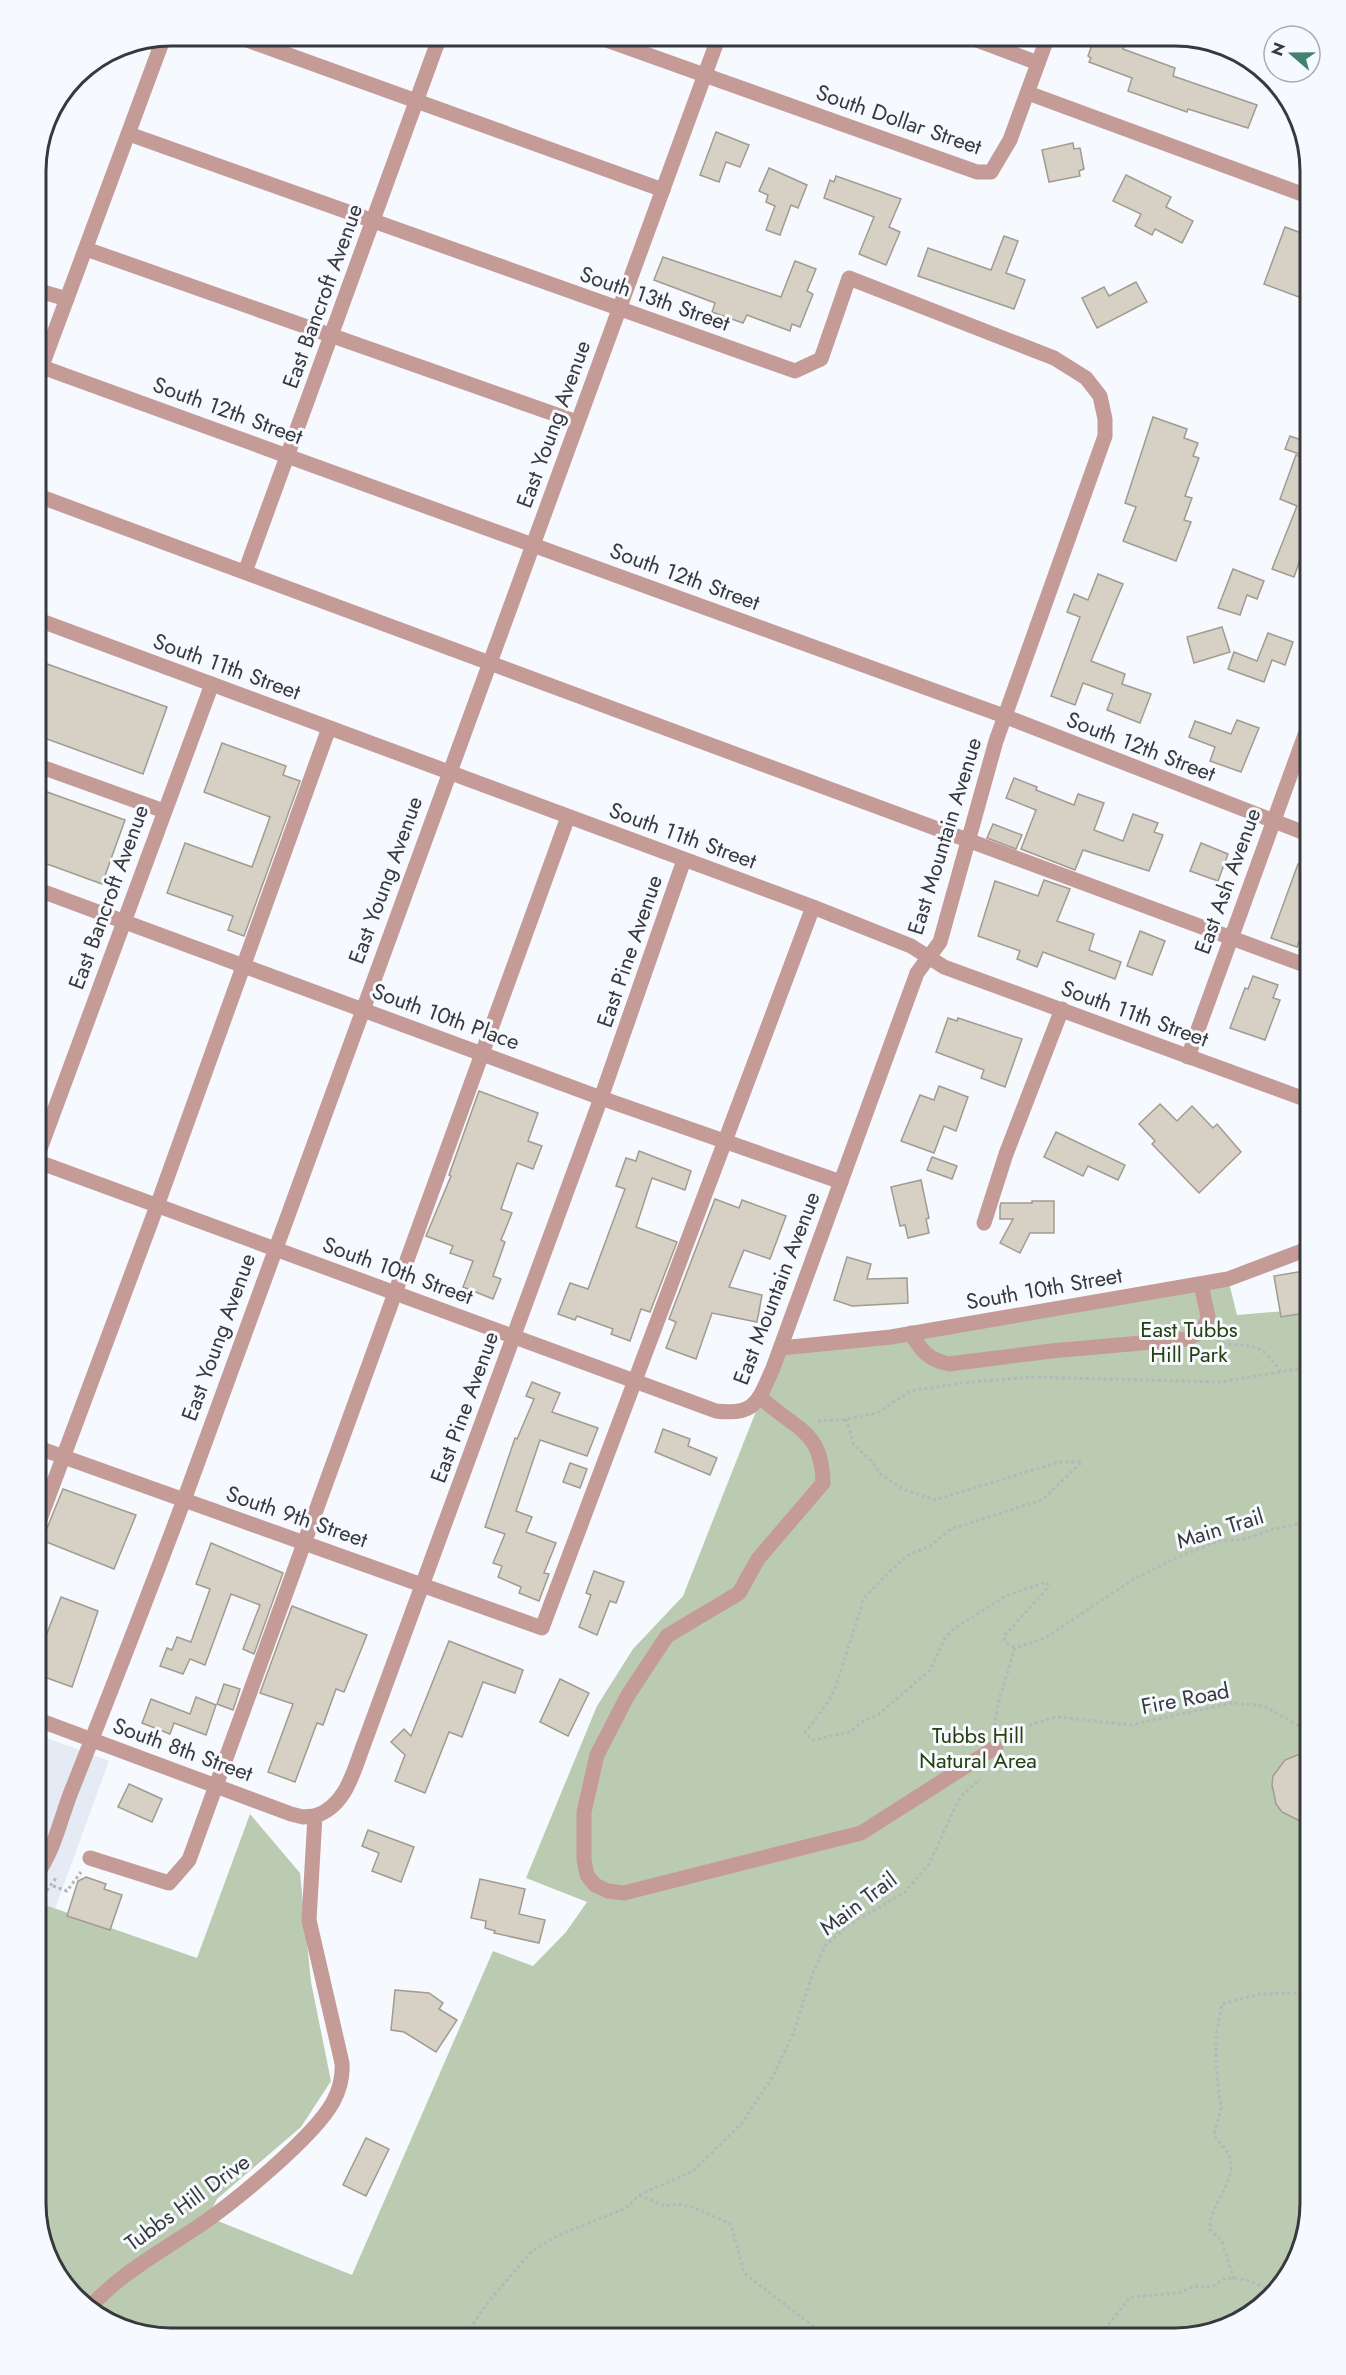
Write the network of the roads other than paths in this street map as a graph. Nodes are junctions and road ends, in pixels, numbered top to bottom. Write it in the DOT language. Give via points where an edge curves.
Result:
graph roads {
  1 [pos="161,47"];
  2 [pos="267,47"];
  3 [pos="436,47"];
  4 [pos="626,47"];
  5 [pos="715,47"];
  6 [pos="995,47"];
  7 [pos="1044,47"];
  8 [pos="1038,63"];
  9 [pos="705,75"];
  10 [pos="1028,93"];
  11 [pos="417,101"];
  12 [pos="129,134"];
  13 [pos="663,190"];
  14 [pos="1300,193"];
  15 [pos="373,220"];
  16 [pos="86,249"];
  17 [pos="47,293"];
  18 [pos="67,299"];
  19 [pos="618,310"];
  20 [pos="332,335"];
  21 [pos="47,354"];
  22 [pos="47,369"];
  23 [pos="1100,396"];
  24 [pos="577,423"];
  25 [pos="288,455"];
  26 [pos="47,499"];
  27 [pos="533,544"];
  28 [pos="245,572"];
  29 [pos="47,623"];
  30 [pos="490,661"];
  31 [pos="212,684"];
  32 [pos="1004,716"];
  33 [pos="329,728"];
  34 [pos="1300,748"];
  35 [pos="47,769"];
  36 [pos="449,772"];
  37 [pos="164,811"];
  38 [pos="568,817"];
  39 [pos="1273,821"];
  40 [pos="1300,831"];
  41 [pos="969,844"];
  42 [pos="684,860"];
  43 [pos="47,893"];
  44 [pos="813,907"];
  45 [pos="122,921"];
  46 [pos="1230,938"];
  47 [pos="928,957"];
  48 [pos="1300,963"];
  49 [pos="243,966"];
  50 [pos="362,1009"];
  51 [pos="1062,1009"];
  52 [pos="482,1053"];
  53 [pos="1188,1056"];
  54 [pos="1300,1097"];
  55 [pos="601,1098"];
  56 [pos="47,1132"];
  57 [pos="725,1142"];
  58 [pos="47,1165"];
  59 [pos="841,1182"];
  60 [pos="157,1206"];
  61 [pos="984,1223"];
  62 [pos="274,1249"];
  63 [pos="1300,1252"];
  64 [pos="1201,1284"];
  65 [pos="394,1293"];
  66 [pos="911,1333"];
  67 [pos="513,1337"];
  68 [pos="781,1348"];
  69 [pos="634,1382"];
  70 [pos="760,1397"];
  71 [pos="745,1411"];
  72 [pos="46,1451"];
  73 [pos="62,1456"];
  74 [pos="184,1500"];
  75 [pos="46,1501"];
  76 [pos="303,1541"];
  77 [pos="423,1584"];
  78 [pos="46,1723"];
  79 [pos="94,1740"];
  80 [pos="996,1748"];
  81 [pos="216,1785"];
  82 [pos="315,1816"];
  83 [pos="46,1855"];
  84 [pos="90,1858"];
  85 [pos="96,2302"];
  1 -- 12 [label="street"];
  2 -- 11 [label="street"];
  3 -- 11 [label="street, East Bancroft Avenue"];
  4 -- 9 [label="street, South Dollar Street"];
  5 -- 9 [label="street, East Young Avenue"];
  6 -- 8 [label="street"];
  7 -- 8 [label="street"];
  8 -- 10 [label="street"];
  9 -- 10 [label="street, South Dollar Street" via="977,172 991,172 995,168 1011,140"];
  9 -- 13 [label="street, East Young Avenue"];
  10 -- 14 [label="street"];
  11 -- 13 [label="street"];
  11 -- 15 [label="street, East Bancroft Avenue"];
  12 -- 15 [label="street, South 13th Street"];
  12 -- 16 [label="street"];
  13 -- 19 [label="street, East Young Avenue"];
  15 -- 19 [label="street, South 13th Street"];
  15 -- 20 [label="street, East Bancroft Avenue"];
  16 -- 18 [label="street"];
  16 -- 20 [label="street"];
  17 -- 18 [label="street"];
  18 -- 21 [label="street"];
  19 -- 23 [label="street, South 13th Street" via="795,370 821,360 849,278 1054,357 1086,378"];
  19 -- 24 [label="street, East Young Avenue"];
  20 -- 24 [label="street"];
  20 -- 25 [label="street, East Bancroft Avenue"];
  22 -- 25 [label="street, South 12th Street"];
  23 -- 32 [label="street, East Mountain Avenue" via="1106,419 1105,436"];
  24 -- 27 [label="street, East Young Avenue"];
  25 -- 27 [label="street, South 12th Street"];
  25 -- 28 [label="street, East Bancroft Avenue"];
  26 -- 28 [label="street"];
  27 -- 30 [label="street, East Young Avenue"];
  27 -- 32 [label="street, South 12th Street"];
  28 -- 30 [label="street"];
  29 -- 31 [label="street, South 11th Street"];
  30 -- 36 [label="street, East Young Avenue"];
  30 -- 41 [label="street"];
  31 -- 33 [label="street, South 11th Street"];
  31 -- 37 [label="street, East Bancroft Avenue"];
  32 -- 39 [label="street, South 12th Street"];
  32 -- 41 [label="street, East Mountain Avenue"];
  33 -- 36 [label="street, South 11th Street"];
  33 -- 49 [label="street"];
  34 -- 39 [label="street, East Ash Avenue"];
  35 -- 37 [label="street"];
  36 -- 38 [label="street, South 11th Street"];
  36 -- 50 [label="street, East Young Avenue"];
  37 -- 45 [label="street, East Bancroft Avenue"];
  38 -- 42 [label="street, South 11th Street"];
  38 -- 52 [label="street"];
  39 -- 40 [label="street, South 12th Street"];
  39 -- 46 [label="street, East Ash Avenue"];
  41 -- 46 [label="street"];
  41 -- 47 [label="street, East Mountain Avenue" via="940,942"];
  42 -- 44 [label="street, South 11th Street"];
  42 -- 55 [label="street, East Pine Avenue"];
  43 -- 45 [label="street, South 10th Place"];
  44 -- 47 [label="street, South 11th Street" via="911,946"];
  44 -- 57 [label="street"];
  45 -- 49 [label="street, South 10th Place"];
  45 -- 56 [label="street, East Bancroft Avenue"];
  46 -- 48 [label="street"];
  46 -- 53 [label="street, East Ash Avenue"];
  47 -- 51 [label="street, South 11th Street" via="944,967"];
  47 -- 59 [label="street, East Mountain Avenue" via="917,973"];
  49 -- 50 [label="street, South 10th Place"];
  49 -- 60 [label="street"];
  50 -- 52 [label="street, South 10th Place"];
  50 -- 62 [label="street, East Young Avenue"];
  51 -- 53 [label="street, South 11th Street"];
  51 -- 61 [label="street"];
  52 -- 55 [label="street, South 10th Place"];
  52 -- 65 [label="street"];
  53 -- 54 [label="street, South 11th Street"];
  55 -- 57 [label="street, South 10th Place"];
  55 -- 67 [label="street, East Pine Avenue"];
  57 -- 59 [label="street, South 10th Place"];
  57 -- 69 [label="street"];
  58 -- 60 [label="street, South 10th Street"];
  59 -- 68 [label="street, East Mountain Avenue"];
  60 -- 62 [label="street, South 10th Street"];
  60 -- 73 [label="street"];
  62 -- 65 [label="street, South 10th Street"];
  62 -- 74 [label="street, East Young Avenue"];
  63 -- 64 [label="street, South 10th Street" via="1228,1279"];
  64 -- 66 [label="street, South 10th Street"];
  64 -- 66 [label="street" via="1208,1317 1203,1331 1186,1339 950,1364 935,1361 922,1352"];
  65 -- 67 [label="street, South 10th Street"];
  65 -- 76 [label="street"];
  66 -- 68 [label="street, South 10th Street"];
  67 -- 69 [label="street, South 10th Street"];
  67 -- 77 [label="street, East Pine Avenue"];
  68 -- 70 [label="street, East Mountain Avenue"];
  69 -- 71 [label="street, South 10th Street" via="716,1411"];
  69 -- 77 [label="street, South 9th Street" via="542,1628"];
  70 -- 71 [label="street, East Mountain Avenue"];
  70 -- 80 [label="street" via="816,1443 823,1483 758,1559 739,1593 667,1636 628,1695 592,1772 584,1812 587,1875 595,1885 624,1893 861,1833"];
  72 -- 73 [label="street, South 9th Street"];
  73 -- 74 [label="street, South 9th Street"];
  73 -- 75 [label="street"];
  74 -- 76 [label="street, South 9th Street"];
  74 -- 79 [label="street, East Young Avenue"];
  76 -- 77 [label="street, South 9th Street"];
  76 -- 81 [label="street"];
  77 -- 82 [label="street, East Pine Avenue" via="344,1794 326,1812"];
  78 -- 79 [label="street, South 8th Street"];
  79 -- 81 [label="street, South 8th Street"];
  79 -- 83 [label="street, East Young Avenue"];
  81 -- 82 [label="street, South 8th Street" via="291,1814"];
  81 -- 84 [label="street" via="189,1860 169,1883"];
  82 -- 85 [label="street, Tubbs Hill Drive" via="309,1920 343,2076 332,2103 276,2164 199,2226 127,2273"];
}
